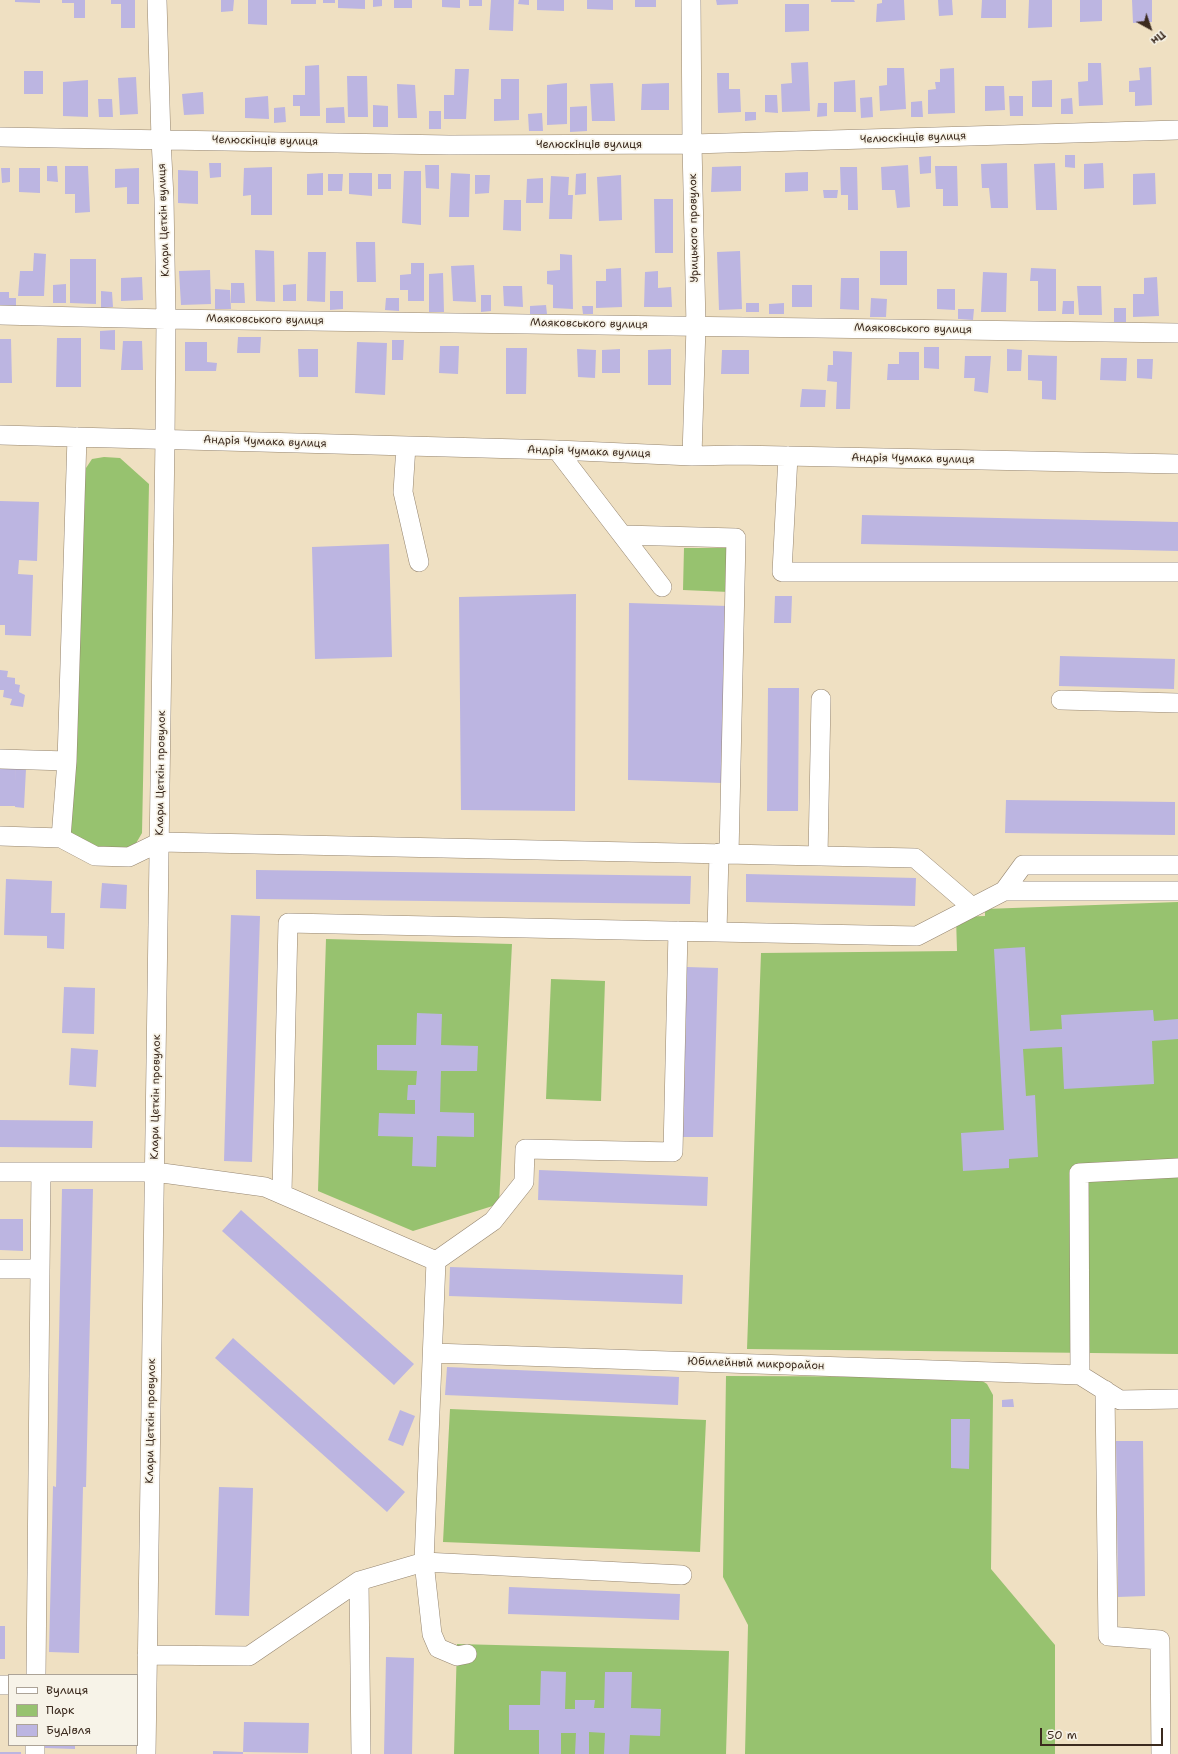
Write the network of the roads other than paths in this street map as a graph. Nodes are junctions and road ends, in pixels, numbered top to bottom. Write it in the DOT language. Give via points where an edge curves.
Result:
graph roads {
  1 [pos="157,0"];
  2 [pos="691,0"];
  3 [pos="1178,130"];
  4 [pos="0,137"];
  5 [pos="161,140"];
  6 [pos="692,144"];
  7 [pos="0,315"];
  8 [pos="166,319"];
  9 [pos="696,326"];
  10 [pos="1178,332"];
  11 [pos="0,435"];
  12 [pos="77,437"];
  13 [pos="165,440"];
  14 [pos="406,446"];
  15 [pos="557,450"];
  16 [pos="692,456"];
  17 [pos="788,456"];
  18 [pos="1178,464"];
  19 [pos="623,535"];
  20 [pos="419,562"];
  21 [pos="1178,572"];
  22 [pos="662,588"];
  23 [pos="821,699"];
  24 [pos="1061,700"];
  25 [pos="1178,703"];
  26 [pos="0,759"];
  27 [pos="67,761"];
  28 [pos="0,836"];
  29 [pos="61,838"];
  30 [pos="160,842"];
  31 [pos="724,854"];
  32 [pos="818,856"];
  33 [pos="1178,865"];
  34 [pos="1004,891"];
  35 [pos="1178,891"];
  36 [pos="972,907"];
  37 [pos="678,931"];
  38 [pos="717,932"];
  39 [pos="1178,1168"];
  40 [pos="0,1172"];
  41 [pos="42,1172"];
  42 [pos="155,1172"];
  43 [pos="282,1193"];
  44 [pos="436,1261"];
  45 [pos="0,1269"];
  46 [pos="40,1270"];
  47 [pos="433,1353"];
  48 [pos="1080,1375"];
  49 [pos="1105,1390"];
  50 [pos="1178,1400"];
  51 [pos="424,1562"];
  52 [pos="682,1575"];
  53 [pos="359,1582"];
  54 [pos="467,1654"];
  55 [pos="147,1655"];
  56 [pos="36,1674"];
  57 [pos="146,1754"];
  58 [pos="361,1754"];
  59 [pos="1161,1754"];
  1 -- 5 [label="street, Клари Цеткін вулиця"];
  2 -- 6 [label="street, Урицького провулок"];
  3 -- 6 [label="street, Челюскінців вулиця"];
  4 -- 5 [label="street, Челюскінців вулиця"];
  5 -- 6 [label="street, Челюскінців вулиця" via="449,145"];
  5 -- 8 [label="street, Клари Цеткін вулиця"];
  6 -- 9 [label="street, Урицького провулок"];
  7 -- 8 [label="street, Маяковського вулиця"];
  8 -- 9 [label="street, Маяковського вулиця"];
  8 -- 13 [label="street, Клари Цеткін вулиця"];
  9 -- 10 [label="street, Маяковського вулиця"];
  9 -- 16 [label="street, Урицького провулок"];
  11 -- 12 [label="street, Андрія Чумака вулиця"];
  12 -- 13 [label="street, Андрія Чумака вулиця"];
  12 -- 27 [label="street"];
  13 -- 14 [label="street, Андрія Чумака вулиця"];
  13 -- 30 [label="street, Клари Цеткін провулок"];
  14 -- 15 [label="street, Андрія Чумака вулиця"];
  14 -- 20 [label="street" via="403,492"];
  15 -- 16 [label="street, Андрія Чумака вулиця"];
  15 -- 19 [label="street"];
  16 -- 17 [label="street, Андрія Чумака вулиця"];
  17 -- 18 [label="street, Андрія Чумака вулиця"];
  17 -- 21 [label="street" via="782,572"];
  19 -- 22 [label="street"];
  19 -- 31 [label="street" via="736,538"];
  23 -- 32 [label="street"];
  24 -- 25 [label="street"];
  26 -- 27 [label="street"];
  27 -- 29 [label="street"];
  28 -- 29 [label="street"];
  29 -- 30 [label="street" via="95,856 129,857"];
  30 -- 31 [label="street"];
  30 -- 42 [label="street, Клари Цеткін провулок"];
  31 -- 32 [label="street"];
  31 -- 38 [label="street"];
  32 -- 36 [label="street" via="915,858"];
  33 -- 34 [label="street" via="1023,865"];
  34 -- 35 [label="street"];
  34 -- 36 [label="street"];
  36 -- 38 [label="street" via="917,936"];
  37 -- 38 [label="street"];
  37 -- 43 [label="street" via="288,923"];
  37 -- 44 [label="street" via="673,1152 525,1149 524,1182 493,1221"];
  39 -- 48 [label="street" via="1079,1173"];
  40 -- 41 [label="street"];
  41 -- 42 [label="street"];
  41 -- 46 [label="street"];
  42 -- 43 [label="street" via="265,1186"];
  42 -- 55 [label="street, Клари Цеткін провулок"];
  43 -- 44 [label="street"];
  44 -- 47 [label="street"];
  45 -- 46 [label="street"];
  46 -- 56 [label="street"];
  47 -- 48 [label="street, Юбилейный микрорайон"];
  47 -- 51 [label="street"];
  48 -- 49 [label="street"];
  49 -- 50 [label="street" via="1120,1400"];
  49 -- 59 [label="street" via="1108,1636 1160,1640"];
  51 -- 52 [label="street"];
  51 -- 53 [label="street"];
  51 -- 54 [label="street" via="432,1634 438,1648 457,1656"];
  53 -- 55 [label="street" via="249,1656"];
  53 -- 58 [label="street"];
  55 -- 57 [label="street, Клари Цеткін провулок"];
}
